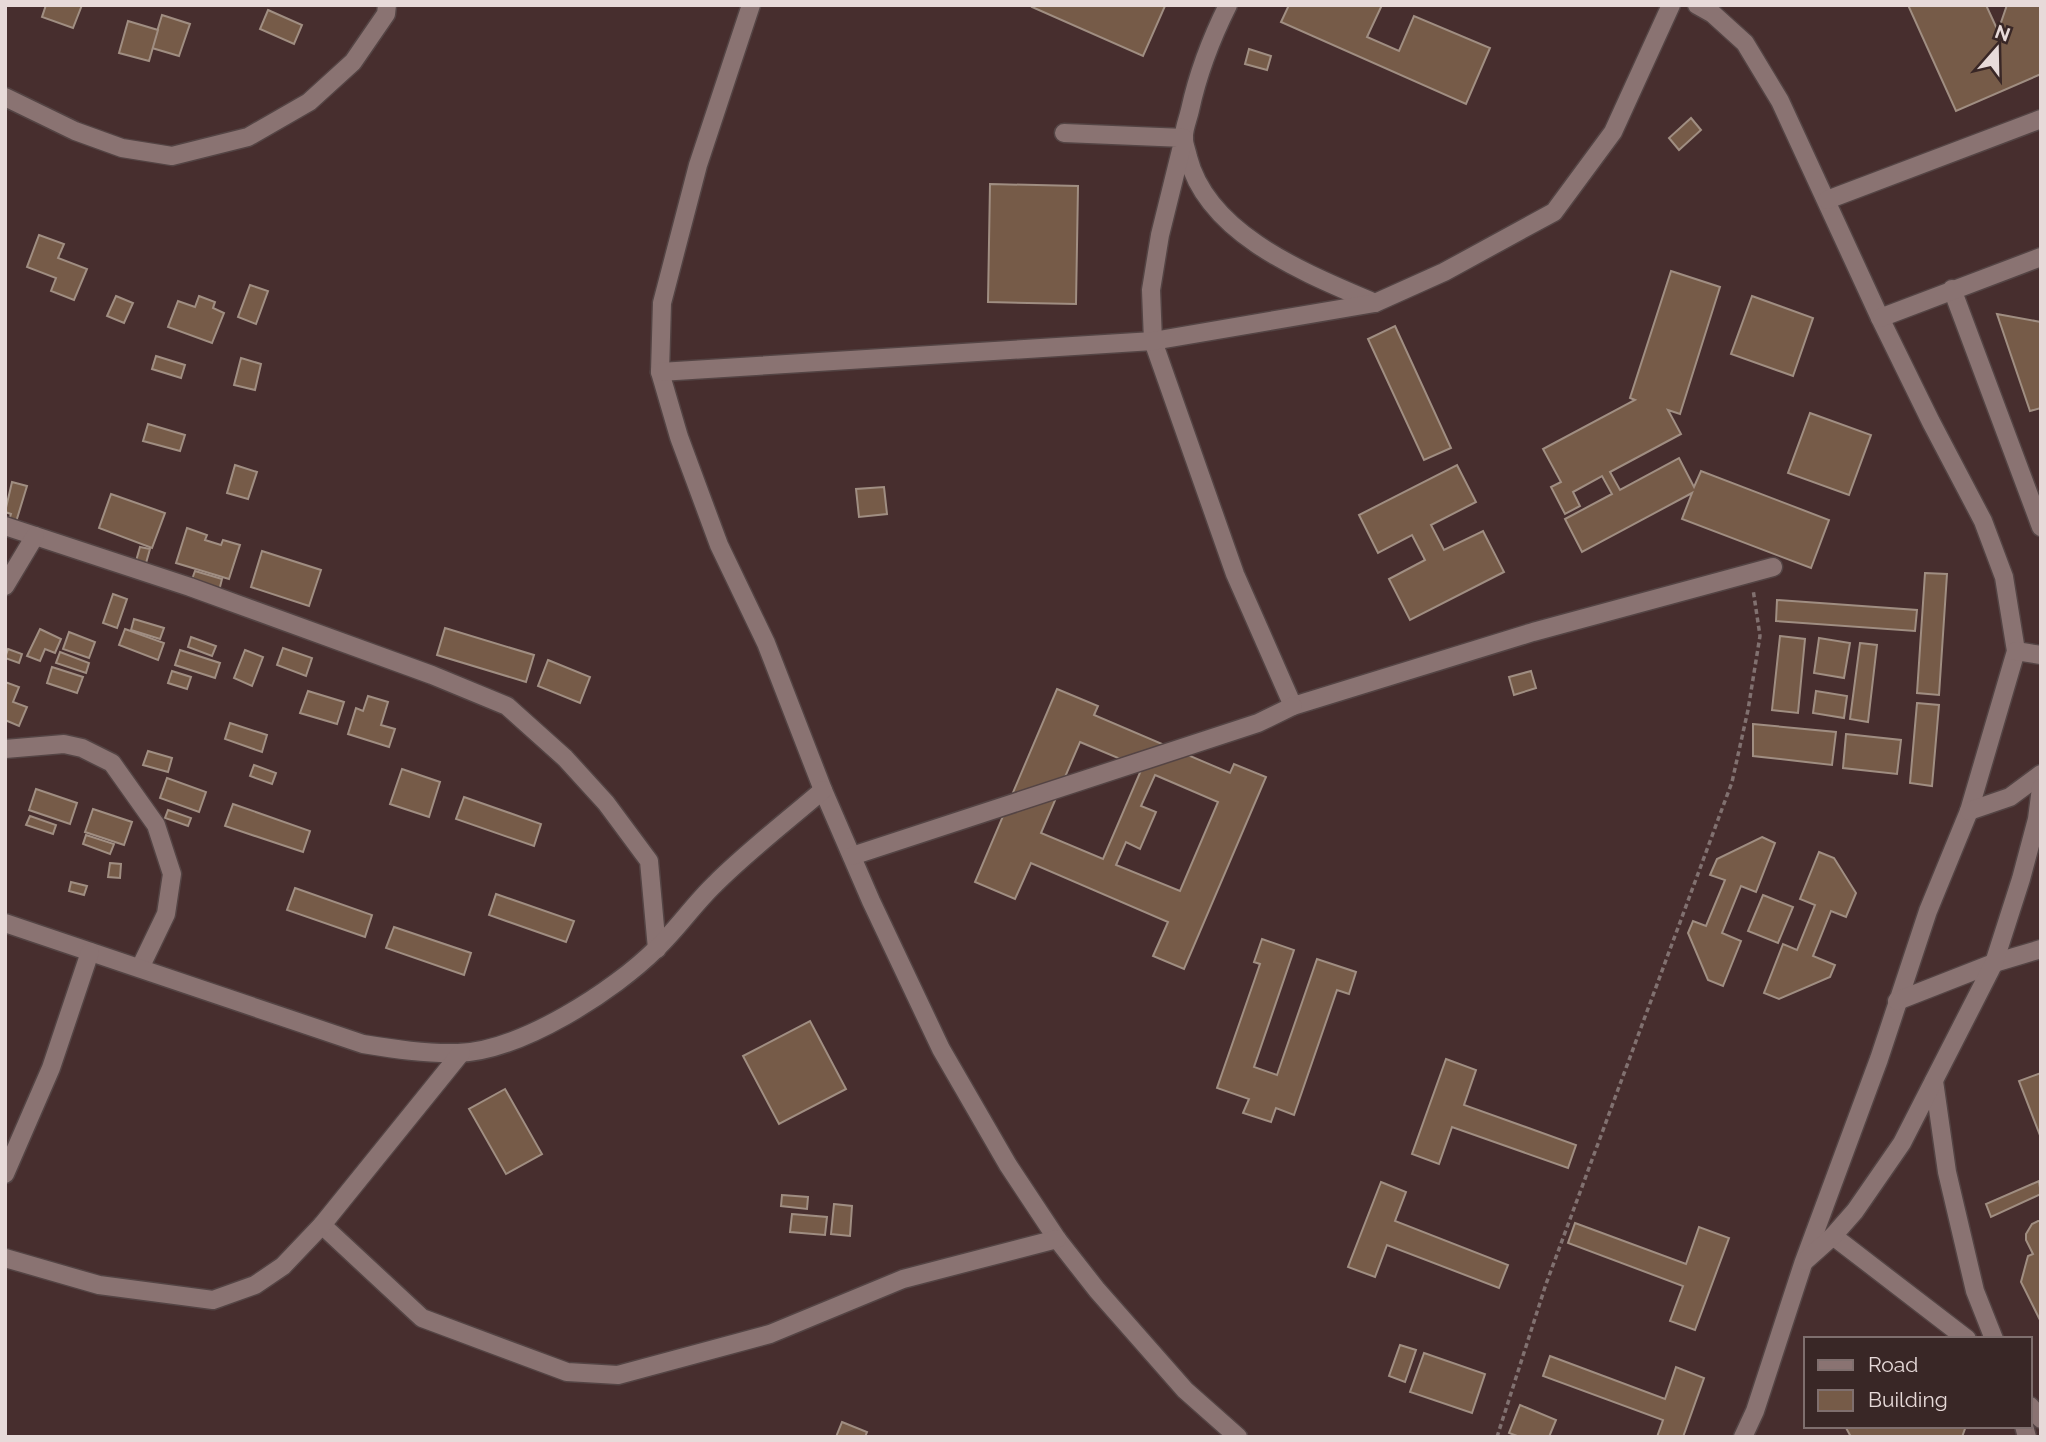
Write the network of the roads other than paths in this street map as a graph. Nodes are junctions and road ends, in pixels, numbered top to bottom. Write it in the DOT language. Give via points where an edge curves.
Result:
graph roads {
  1 [pos="387,5"];
  2 [pos="751,5"];
  3 [pos="1228,5"];
  4 [pos="1671,5"];
  5 [pos="1697,5"];
  6 [pos="5,97"];
  7 [pos="2041,119"];
  8 [pos="1063,133"];
  9 [pos="1184,138"];
  10 [pos="1827,200"];
  11 [pos="2041,257"];
  12 [pos="1952,289"];
  13 [pos="1375,303"];
  14 [pos="1880,318"];
  15 [pos="1153,341"];
  16 [pos="660,372"];
  17 [pos="5,526"];
  18 [pos="2041,527"];
  19 [pos="35,536"];
  20 [pos="1773,567"];
  21 [pos="5,586"];
  22 [pos="2016,651"];
  23 [pos="2041,655"];
  24 [pos="1293,706"];
  25 [pos="5,749"];
  26 [pos="2041,774"];
  27 [pos="2041,788"];
  28 [pos="823,790"];
  29 [pos="1969,811"];
  30 [pos="852,856"];
  31 [pos="5,923"];
  32 [pos="657,949"];
  33 [pos="2041,949"];
  34 [pos="90,952"];
  35 [pos="1994,963"];
  36 [pos="140,968"];
  37 [pos="1897,1001"];
  38 [pos="461,1053"];
  39 [pos="1934,1081"];
  40 [pos="5,1174"];
  41 [pos="322,1225"];
  42 [pos="1833,1236"];
  43 [pos="1057,1239"];
  44 [pos="5,1258"];
  45 [pos="1803,1264"];
  46 [pos="1964,1337"];
  47 [pos="1993,1337"];
  48 [pos="1238,1437"];
  49 [pos="1743,1437"];
  1 -- 6 [label="street" via="386,15 353,62 309,102 248,137 172,156 122,148"];
  2 -- 16 [label="street" via="698,165 662,303"];
  3 -- 9 [label="street" via="1195,88"];
  4 -- 13 [label="street" via="1613,132 1554,212 1444,272"];
  5 -- 10 [label="street" via="1745,43 1780,101"];
  7 -- 10 [label="street"];
  8 -- 9 [label="street"];
  9 -- 13 [label="street" via="1192,172 1210,203 1241,233 1301,272"];
  9 -- 15 [label="street" via="1151,290"];
  10 -- 14 [label="street"];
  11 -- 12 [label="street"];
  12 -- 14 [label="street"];
  12 -- 18 [label="street"];
  13 -- 15 [label="street"];
  14 -- 22 [label="street" via="1983,521 2004,577"];
  15 -- 16 [label="street"];
  15 -- 24 [label="street" via="1235,574"];
  16 -- 28 [label="street" via="719,545 766,643"];
  17 -- 19 [label="street"];
  19 -- 21 [label="street"];
  19 -- 32 [label="street" via="190,587 507,706 565,758 649,861"];
  20 -- 24 [label="street" via="1533,632"];
  22 -- 23 [label="street"];
  22 -- 29 [label="street"];
  24 -- 30 [label="street" via="1258,723"];
  25 -- 36 [label="street" via="64,744 112,763 156,825 172,874 166,914"];
  26 -- 29 [label="street" via="2010,797"];
  27 -- 35 [label="street" via="2037,820"];
  28 -- 30 [label="street"];
  28 -- 32 [label="street" via="715,884"];
  29 -- 37 [label="street"];
  30 -- 43 [label="street" via="941,1049 1008,1166"];
  31 -- 34 [label="street"];
  32 -- 38 [label="street" via="565,1016 510,1042"];
  33 -- 35 [label="street"];
  34 -- 36 [label="street"];
  34 -- 40 [label="street" via="51,1068"];
  35 -- 37 [label="street"];
  35 -- 39 [label="street"];
  36 -- 38 [label="street" via="363,1044"];
  37 -- 45 [label="street"];
  38 -- 41 [label="street"];
  39 -- 42 [label="street" via="1902,1143"];
  39 -- 47 [label="street" via="1947,1172 1975,1291"];
  41 -- 43 [label="street" via="422,1318 567,1372 618,1375 770,1334 903,1279"];
  41 -- 44 [label="street" via="283,1266 255,1285 213,1300 99,1285"];
  42 -- 45 [label="street"];
  42 -- 46 [label="street"];
  43 -- 48 [label="street" via="1185,1390"];
  45 -- 49 [label="street"];
}
